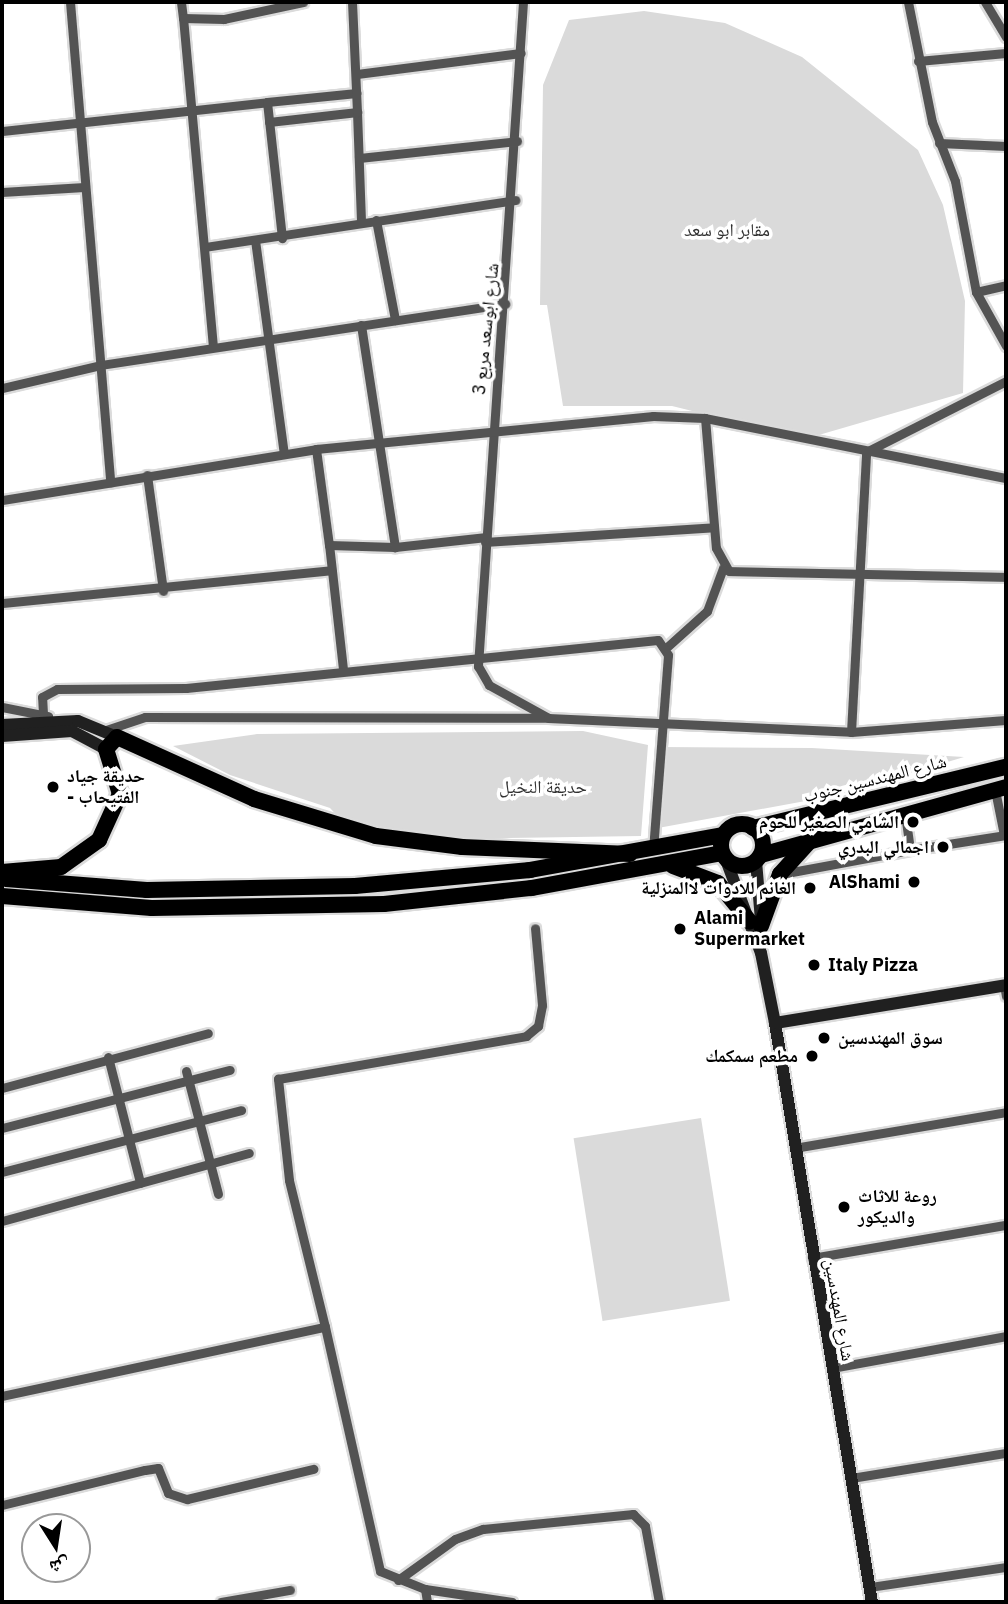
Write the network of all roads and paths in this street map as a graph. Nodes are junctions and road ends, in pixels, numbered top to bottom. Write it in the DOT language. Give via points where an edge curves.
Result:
graph roads {
  1 [pos="70,2"];
  2 [pos="181,2"];
  3 [pos="303,2"];
  4 [pos="352,2"];
  5 [pos="523,2"];
  6 [pos="908,2"];
  7 [pos="985,2"];
  8 [pos="260,6"];
  9 [pos="183,18"];
  10 [pos="1006,37"];
  11 [pos="520,53"];
  12 [pos="1006,53"];
  13 [pos="918,61"];
  14 [pos="357,74"];
  15 [pos="358,93"];
  16 [pos="267,102"];
  17 [pos="193,111"];
  18 [pos="357,112"];
  19 [pos="80,121"];
  20 [pos="269,122"];
  21 [pos="2,131"];
  22 [pos="517,141"];
  23 [pos="939,143"];
  24 [pos="1006,146"];
  25 [pos="359,158"];
  26 [pos="84,187"];
  27 [pos="2,192"];
  28 [pos="515,200"];
  29 [pos="376,220"];
  30 [pos="361,222"];
  31 [pos="282,237"];
  32 [pos="255,240"];
  33 [pos="205,247"];
  34 [pos="1006,285"];
  35 [pos="976,292"];
  36 [pos="505,304"];
  37 [pos="395,320"];
  38 [pos="361,325"];
  39 [pos="269,338"];
  40 [pos="1006,346"];
  41 [pos="214,347"];
  42 [pos="101,365"];
  43 [pos="1006,381"];
  44 [pos="2,388"];
  45 [pos="705,418"];
  46 [pos="492,434"];
  47 [pos="378,441"];
  48 [pos="316,449"];
  49 [pos="866,452"];
  50 [pos="284,454"];
  51 [pos="147,475"];
  52 [pos="1006,478"];
  53 [pos="110,482"];
  54 [pos="2,500"];
  55 [pos="714,527"];
  56 [pos="486,539"];
  57 [pos="329,545"];
  58 [pos="395,547"];
  59 [pos="723,568"];
  60 [pos="331,570"];
  61 [pos="857,577"];
  62 [pos="1006,577"];
  63 [pos="163,591"];
  64 [pos="2,603"];
  65 [pos="667,647"];
  66 [pos="479,659"];
  67 [pos="343,668"];
  68 [pos="2,707"];
  69 [pos="43,714"];
  70 [pos="548,718"];
  71 [pos="60,720"];
  72 [pos="1006,720"];
  73 [pos="660,722"];
  74 [pos="2,724"];
  75 [pos="851,732"];
  76 [pos="112,733"];
  77 [pos="2,736"];
  78 [pos="106,749"];
  79 [pos="1006,767"];
  80 [pos="1000,789"];
  81 [pos="905,814"];
  82 [pos="752,828"];
  83 [pos="723,835"];
  84 [pos="1005,835"];
  85 [pos="813,838"];
  86 [pos="653,849"];
  87 [pos="910,850"];
  88 [pos="630,854"];
  89 [pos="724,857"];
  90 [pos="758,858"];
  91 [pos="667,864"];
  92 [pos="2,873"];
  93 [pos="780,874"];
  94 [pos="2,879"];
  95 [pos="2,896"];
  96 [pos="756,924"];
  97 [pos="536,928"];
  98 [pos="1005,989"];
  99 [pos="775,1023"];
  100 [pos="208,1033"];
  101 [pos="108,1057"];
  102 [pos="230,1070"];
  103 [pos="187,1076"];
  104 [pos="2,1088"];
  105 [pos="116,1101"];
  106 [pos="241,1110"];
  107 [pos="1006,1112"];
  108 [pos="199,1122"];
  109 [pos="2,1128"];
  110 [pos="131,1141"];
  111 [pos="794,1148"];
  112 [pos="249,1153"];
  113 [pos="210,1164"];
  114 [pos="2,1172"];
  115 [pos="141,1183"];
  116 [pos="218,1194"];
  117 [pos="2,1221"];
  118 [pos="1006,1225"];
  119 [pos="812,1258"];
  120 [pos="325,1327"];
  121 [pos="1006,1336"];
  122 [pos="832,1368"];
  123 [pos="2,1396"];
  124 [pos="1006,1452"];
  125 [pos="313,1469"];
  126 [pos="851,1478"];
  127 [pos="2,1505"];
  128 [pos="1006,1567"];
  129 [pos="398,1580"];
  130 [pos="870,1587"];
  131 [pos="425,1589"];
  132 [pos="290,1590"];
  133 [pos="221,1602"];
  134 [pos="427,1602"];
  135 [pos="512,1602"];
  136 [pos="659,1602"];
  137 [pos="872,1602"];
  1 -- 19 [label="street"];
  2 -- 9 [label="street"];
  3 -- 8 [label="street"];
  4 -- 14 [label="street"];
  5 -- 11 [label="street, شارع ابوسعد مربع 3"];
  6 -- 13 [label="street"];
  7 -- 10 [label="street"];
  8 -- 9 [label="street" via="224,19"];
  9 -- 17 [label="street"];
  11 -- 14 [label="street"];
  11 -- 22 [label="street, شارع ابوسعد مربع 3"];
  12 -- 13 [label="street"];
  13 -- 23 [label="street"];
  14 -- 15 [label="street"];
  15 -- 16 [label="street"];
  15 -- 18 [label="street"];
  16 -- 17 [label="street"];
  16 -- 20 [label="street"];
  17 -- 19 [label="street"];
  17 -- 33 [label="street"];
  18 -- 20 [label="street"];
  18 -- 25 [label="street"];
  19 -- 21 [label="street"];
  19 -- 26 [label="street"];
  20 -- 31 [label="street"];
  22 -- 25 [label="street"];
  22 -- 28 [label="street, شارع ابوسعد مربع 3"];
  23 -- 24 [label="street"];
  23 -- 35 [label="street" via="955,181"];
  25 -- 30 [label="street"];
  26 -- 27 [label="street"];
  26 -- 42 [label="street"];
  28 -- 29 [label="street"];
  28 -- 36 [label="street, شارع ابوسعد مربع 3"];
  29 -- 30 [label="street"];
  29 -- 37 [label="street"];
  30 -- 31 [label="street"];
  31 -- 32 [label="street"];
  32 -- 33 [label="street"];
  32 -- 39 [label="street"];
  33 -- 41 [label="street"];
  34 -- 35 [label="street"];
  35 -- 40 [label="street"];
  36 -- 37 [label="street"];
  36 -- 46 [label="street, شارع ابوسعد مربع 3"];
  37 -- 38 [label="street"];
  38 -- 39 [label="street"];
  38 -- 47 [label="street"];
  39 -- 41 [label="street"];
  39 -- 50 [label="street"];
  41 -- 42 [label="street"];
  42 -- 44 [label="street"];
  42 -- 53 [label="street"];
  43 -- 49 [label="street"];
  45 -- 46 [label="street" via="653,416"];
  45 -- 49 [label="street"];
  45 -- 55 [label="street"];
  46 -- 47 [label="street"];
  46 -- 56 [label="street, شارع ابوسعد مربع 3"];
  47 -- 48 [label="street"];
  47 -- 58 [label="street"];
  48 -- 50 [label="street"];
  48 -- 57 [label="street"];
  49 -- 52 [label="street"];
  49 -- 61 [label="street"];
  50 -- 51 [label="street"];
  51 -- 53 [label="street"];
  51 -- 63 [label="street"];
  53 -- 54 [label="street"];
  55 -- 56 [label="street"];
  55 -- 59 [label="street"];
  56 -- 58 [label="street"];
  56 -- 66 [label="street, شارع ابوسعد مربع 3"];
  57 -- 58 [label="street"];
  57 -- 60 [label="street"];
  59 -- 61 [label="street"];
  59 -- 65 [label="street" via="707,611"];
  60 -- 63 [label="street"];
  60 -- 67 [label="street"];
  61 -- 62 [label="street"];
  61 -- 75 [label="street"];
  63 -- 64 [label="street"];
  65 -- 66 [label="street" via="635,639"];
  65 -- 73 [label="street"];
  66 -- 67 [label="street"];
  66 -- 70 [label="street" via="489,685"];
  67 -- 69 [label="street" via="186,688 57,689 42,697"];
  68 -- 69 [label="street"];
  69 -- 71 [label="street"];
  70 -- 73 [label="street"];
  70 -- 76 [label="street" via="145,717"];
  71 -- 74 [label="main road"];
  71 -- 76 [label="main road"];
  72 -- 75 [label="street"];
  73 -- 75 [label="street"];
  73 -- 86 [label="street"];
  76 -- 78 [label="highway"];
  76 -- 88 [label="highway" via="254,799 376,836 462,847"];
  77 -- 78 [label="main road" via="72,731"];
  78 -- 92 [label="highway" via="117,769 120,794 99,840 61,867"];
  79 -- 82 [label="highway, شارع المهندسين جنوب"];
  80 -- 81 [label="highway"];
  80 -- 84 [label="street"];
  81 -- 85 [label="highway"];
  81 -- 87 [label="street"];
  82 -- 83 [label="highway" via="740,825"];
  82 -- 90 [label="highway" via="761,836"];
  83 -- 86 [label="highway"];
  83 -- 89 [label="highway"];
  84 -- 87 [label="street"];
  85 -- 90 [label="highway"];
  85 -- 93 [label="highway"];
  86 -- 88 [label="highway"];
  87 -- 93 [label="street"];
  88 -- 94 [label="highway" via="471,877 276,891"];
  89 -- 90 [label="highway" via="741,866"];
  89 -- 91 [label="highway"];
  89 -- 96 [label="main road"];
  90 -- 96 [label="main road"];
  91 -- 95 [label="highway" via="532,888 357,905 152,908"];
  91 -- 96 [label="highway" via="718,883"];
  93 -- 96 [label="highway"];
  96 -- 99 [label="main road, شارع المهندسين"];
  97 -- 120 [label="street" via="542,1005 538,1026 526,1037 278,1079 276,1104 289,1180"];
  98 -- 99 [label="main road"];
  99 -- 111 [label="main road, شارع المهندسين"];
  100 -- 101 [label="street"];
  101 -- 104 [label="street"];
  101 -- 105 [label="street"];
  102 -- 103 [label="street"];
  103 -- 105 [label="street"];
  103 -- 108 [label="street"];
  105 -- 109 [label="street"];
  105 -- 110 [label="street"];
  106 -- 108 [label="street"];
  107 -- 111 [label="street"];
  108 -- 110 [label="street"];
  108 -- 113 [label="street"];
  110 -- 114 [label="street"];
  110 -- 115 [label="street"];
  111 -- 119 [label="main road, شارع المهندسين"];
  112 -- 113 [label="street"];
  113 -- 115 [label="street"];
  113 -- 116 [label="street"];
  115 -- 117 [label="street"];
  118 -- 119 [label="street"];
  119 -- 122 [label="main road, شارع المهندسين"];
  120 -- 123 [label="street"];
  120 -- 129 [label="street" via="368,1538 380,1571"];
  121 -- 122 [label="street"];
  122 -- 126 [label="main road, شارع المهندسين"];
  124 -- 126 [label="street"];
  125 -- 127 [label="street" via="187,1499 167,1493 158,1468"];
  126 -- 130 [label="main road, شارع المهندسين"];
  128 -- 130 [label="street"];
  129 -- 131 [label="street"];
  129 -- 136 [label="street" via="455,1539 483,1529 634,1514 647,1534"];
  130 -- 137 [label="main road, شارع المهندسين"];
  131 -- 134 [label="street"];
  131 -- 135 [label="street"];
  132 -- 133 [label="street"];
}
